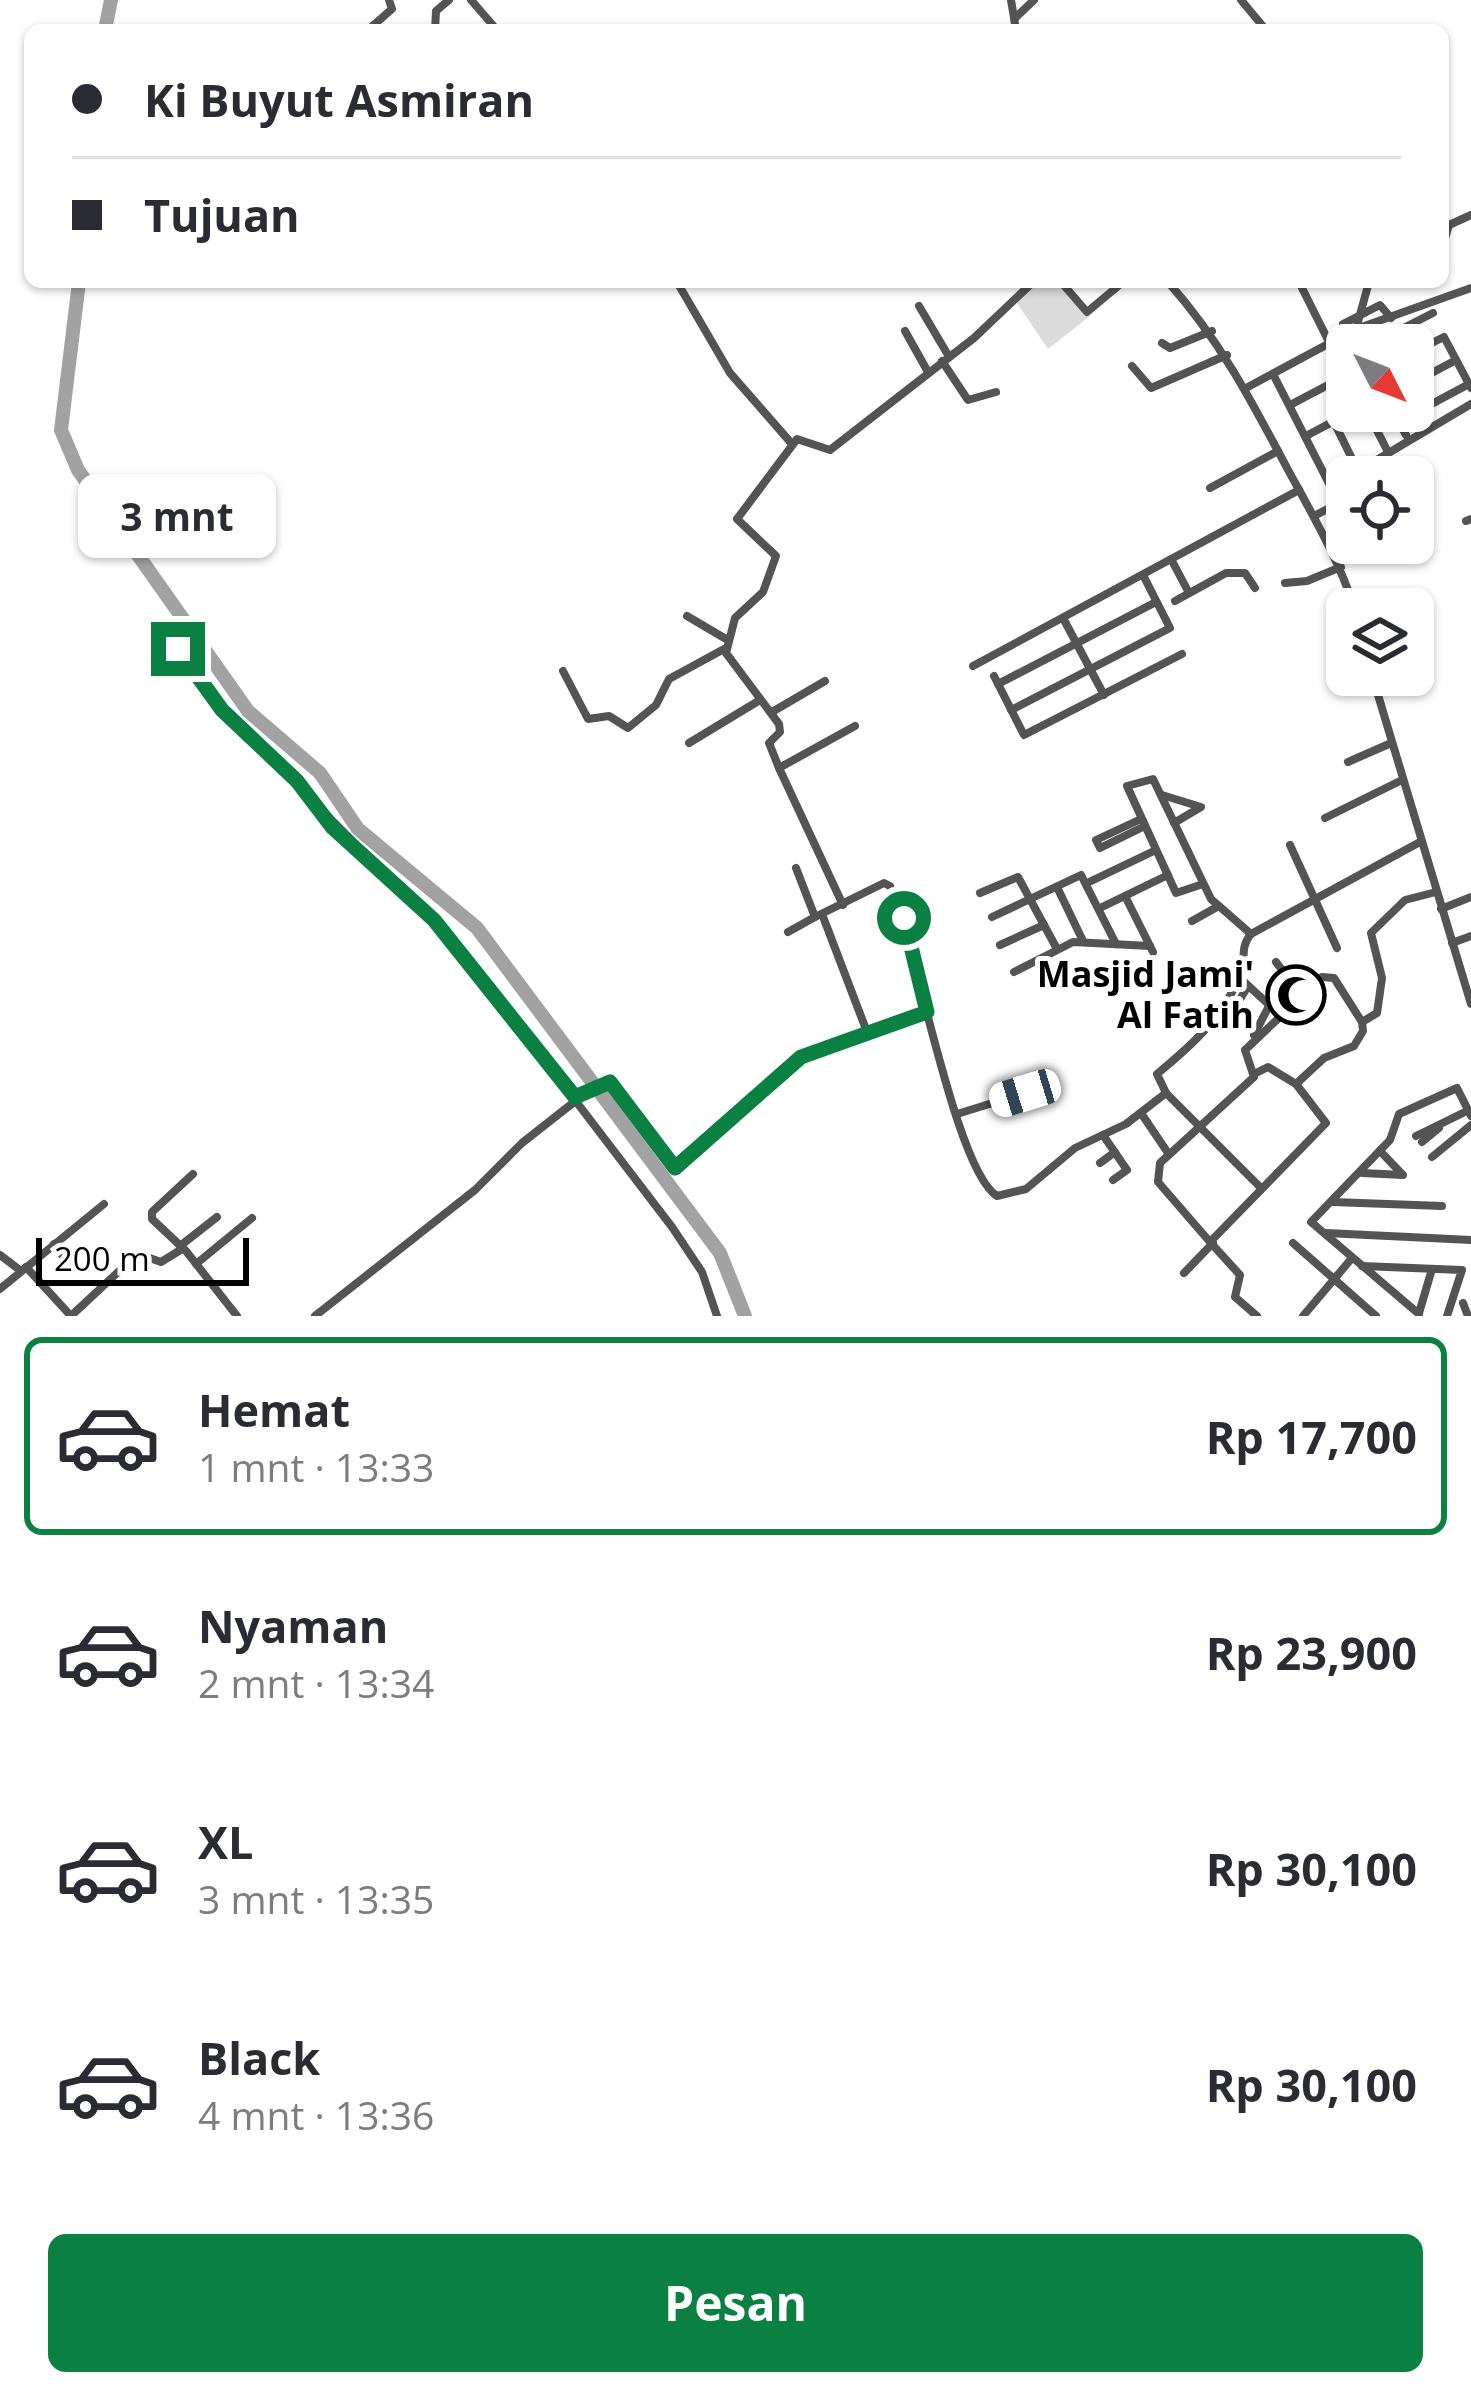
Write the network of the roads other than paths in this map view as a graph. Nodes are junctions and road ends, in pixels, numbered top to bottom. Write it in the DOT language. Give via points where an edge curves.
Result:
graph roads {
  1 [pos="389,0"];
  2 [pos="449,0"];
  3 [pos="471,0"];
  4 [pos="1034,0"];
  5 [pos="1241,0"];
  6 [pos="375,24"];
  7 [pos="435,24"];
  8 [pos="492,24"];
  9 [pos="1016,24"];
  10 [pos="1261,24"];
  11 [pos="680,288"];
  12 [pos="1026,288"];
  13 [pos="1066,288"];
  14 [pos="1116,288"];
  15 [pos="1173,288"];
  16 [pos="1302,288"];
  17 [pos="1368,288"];
  18 [pos="1469,289"];
  19 [pos="1471,301"];
  20 [pos="919,306"];
  21 [pos="1433,313"];
  22 [pos="1362,314"];
  23 [pos="1391,318"];
  24 [pos="1343,324"];
  25 [pos="1358,324"];
  26 [pos="1372,324"];
  27 [pos="1410,324"];
  28 [pos="905,331"];
  29 [pos="1212,331"];
  30 [pos="1326,336"];
  31 [pos="1434,342"];
  32 [pos="1162,343"];
  33 [pos="1326,346"];
  34 [pos="1227,355"];
  35 [pos="945,358"];
  36 [pos="1456,360"];
  37 [pos="1132,366"];
  38 [pos="928,372"];
  39 [pos="1434,372"];
  40 [pos="1274,376"];
  41 [pos="1326,386"];
  42 [pos="1470,386"];
  43 [pos="1246,388"];
  44 [pos="996,392"];
  45 [pos="1434,404"];
  46 [pos="1471,404"];
  47 [pos="1290,405"];
  48 [pos="1326,426"];
  49 [pos="1378,432"];
  50 [pos="1404,432"];
  51 [pos="1406,435"];
  52 [pos="1306,436"];
  53 [pos="792,443"];
  54 [pos="1278,451"];
  55 [pos="1389,453"];
  56 [pos="1384,456"];
  57 [pos="1326,479"];
  58 [pos="1210,488"];
  59 [pos="1300,490"];
  60 [pos="1326,510"];
  61 [pos="1314,516"];
  62 [pos="1171,559"];
  63 [pos="1341,567"];
  64 [pos="1143,575"];
  65 [pos="1285,584"];
  66 [pos="1255,588"];
  67 [pos="1348,588"];
  68 [pos="1190,593"];
  69 [pos="1175,601"];
  70 [pos="1156,602"];
  71 [pos="687,616"];
  72 [pos="1063,617"];
  73 [pos="172,635"];
  74 [pos="1077,643"];
  75 [pos="726,644"];
  76 [pos="1182,654"];
  77 [pos="973,666"];
  78 [pos="1090,669"];
  79 [pos="563,670"];
  80 [pos="825,681"];
  81 [pos="1104,694"];
  82 [pos="1377,696"];
  83 [pos="760,700"];
  84 [pos="1011,710"];
  85 [pos="772,712"];
  86 [pos="855,726"];
  87 [pos="689,743"];
  88 [pos="1389,744"];
  89 [pos="1348,762"];
  90 [pos="779,768"];
  91 [pos="1400,781"];
  92 [pos="1161,795"];
  93 [pos="1325,818"];
  94 [pos="1143,823"];
  95 [pos="1174,823"];
  96 [pos="1420,842"];
  97 [pos="1290,845"];
  98 [pos="1156,850"];
  99 [pos="796,868"];
  100 [pos="1168,875"];
  101 [pos="1087,883"];
  102 [pos="1203,884"];
  103 [pos="1057,887"];
  104 [pos="980,892"];
  105 [pos="1436,892"];
  106 [pos="1125,896"];
  107 [pos="1471,897"];
  108 [pos="1030,899"];
  109 [pos="1313,901"];
  110 [pos="843,905"];
  111 [pos="1217,907"];
  112 [pos="1100,908"];
  113 [pos="1441,909"];
  114 [pos="818,915"];
  115 [pos="992,917"];
  116 [pos="1192,920"];
  117 [pos="1044,925"];
  118 [pos="788,932"];
  119 [pos="1251,934"];
  120 [pos="1471,936"];
  121 [pos="1083,941"];
  122 [pos="1452,943"];
  123 [pos="1116,944"];
  124 [pos="1000,945"];
  125 [pos="1337,948"];
  126 [pos="1057,949"];
  127 [pos="1276,962"];
  128 [pos="1013,972"];
  129 [pos="1244,982"];
  130 [pos="1468,982"];
  131 [pos="1302,996"];
  132 [pos="1270,1004"];
  133 [pos="1471,1004"];
  134 [pos="927,1012"];
  135 [pos="1280,1015"];
  136 [pos="1363,1021"];
  137 [pos="1225,1024"];
  138 [pos="867,1032"];
  139 [pos="1249,1045"];
  140 [pos="1254,1074"];
  141 [pos="1296,1084"];
  142 [pos="1025,1093"];
  143 [pos="1166,1093"];
  144 [pos="578,1096"];
  145 [pos="1141,1113"];
  146 [pos="957,1114"];
  147 [pos="1470,1118"];
  148 [pos="1199,1127"];
  149 [pos="1103,1135"];
  150 [pos="1419,1139"];
  151 [pos="1380,1151"];
  152 [pos="1115,1152"];
  153 [pos="1168,1154"];
  154 [pos="1432,1157"];
  155 [pos="1100,1162"];
  156 [pos="1361,1173"];
  157 [pos="194,1174"];
  158 [pos="1113,1180"];
  159 [pos="1261,1188"];
  160 [pos="1331,1202"];
  161 [pos="104,1204"];
  162 [pos="1442,1206"];
  163 [pos="218,1216"];
  164 [pos="252,1218"];
  165 [pos="1324,1233"];
  166 [pos="1471,1240"];
  167 [pos="1212,1243"];
  168 [pos="54,1244"];
  169 [pos="1293,1244"];
  170 [pos="181,1248"];
  171 [pos="0,1255"];
  172 [pos="1352,1258"];
  173 [pos="196,1264"];
  174 [pos="69,1265"];
  175 [pos="1361,1266"];
  176 [pos="23,1269"];
  177 [pos="1432,1269"];
  178 [pos="1184,1274"];
  179 [pos="1334,1279"];
  180 [pos="0,1289"];
  181 [pos="1463,1303"];
  182 [pos="1418,1315"];
  183 [pos="237,1316"];
  184 [pos="315,1316"];
  185 [pos="717,1316"];
  186 [pos="1257,1316"];
  187 [pos="1303,1316"];
  188 [pos="1376,1316"];
  189 [pos="1447,1316"];
  190 [pos="1468,1316"];
  1 -- 6 [label="street" via="392,9"];
  2 -- 7 [label="street" via="436,10"];
  3 -- 8 [label="street"];
  4 -- 9 [label="street"];
  5 -- 10 [label="street"];
  11 -- 53 [label="street" via="730,374"];
  12 -- 35 [label="street"];
  13 -- 14 [label="street" via="1087,313"];
  15 -- 29 [label="street"];
  16 -- 30 [label="street"];
  17 -- 22 [label="street"];
  18 -- 19 [label="street"];
  18 -- 23 [label="street"];
  20 -- 35 [label="street"];
  21 -- 27 [label="street"];
  22 -- 23 [label="street" via="1382,305"];
  22 -- 24 [label="street"];
  22 -- 25 [label="street"];
  23 -- 26 [label="street"];
  28 -- 38 [label="street"];
  29 -- 32 [label="street" via="1170,348"];
  29 -- 34 [label="street"];
  31 -- 36 [label="street" via="1444,337"];
  33 -- 40 [label="street"];
  34 -- 37 [label="street" via="1151,388"];
  34 -- 43 [label="street"];
  35 -- 38 [label="street"];
  35 -- 44 [label="street" via="968,400"];
  36 -- 39 [label="street"];
  36 -- 42 [label="street"];
  38 -- 53 [label="street" via="830,450 802,437"];
  40 -- 43 [label="street"];
  40 -- 47 [label="street"];
  41 -- 47 [label="street"];
  42 -- 45 [label="street"];
  43 -- 54 [label="street"];
  46 -- 55 [label="street"];
  47 -- 52 [label="street"];
  48 -- 52 [label="street"];
  49 -- 55 [label="street"];
  50 -- 51 [label="street"];
  52 -- 57 [label="street"];
  53 -- 75 [label="street" via="737,519 776,556 766,587 737,615"];
  54 -- 58 [label="street"];
  54 -- 59 [label="street"];
  55 -- 56 [label="street"];
  59 -- 61 [label="street"];
  59 -- 62 [label="street"];
  60 -- 61 [label="street"];
  61 -- 63 [label="street"];
  62 -- 64 [label="street"];
  62 -- 68 [label="street"];
  63 -- 65 [label="street"];
  63 -- 67 [label="street"];
  64 -- 70 [label="street"];
  64 -- 72 [label="street"];
  66 -- 68 [label="street" via="1234,572"];
  68 -- 69 [label="street"];
  70 -- 74 [label="street"];
  70 -- 78 [label="street" via="1170,628"];
  71 -- 75 [label="street"];
  72 -- 74 [label="street"];
  72 -- 77 [label="street"];
  73 -- 144 [label="street" via="222,710 434,920"];
  74 -- 78 [label="street"];
  74 -- 84 [label="street" via="996,680"];
  75 -- 79 [label="street" via="669,679 656,705 628,728 609,716 589,719"];
  75 -- 83 [label="street"];
  76 -- 81 [label="street"];
  78 -- 81 [label="street"];
  78 -- 84 [label="street"];
  80 -- 85 [label="street"];
  81 -- 84 [label="street" via="1024,735"];
  82 -- 88 [label="street"];
  83 -- 85 [label="street"];
  83 -- 87 [label="street"];
  85 -- 90 [label="street" via="781,728 769,742"];
  86 -- 90 [label="street"];
  88 -- 89 [label="street"];
  88 -- 91 [label="street"];
  90 -- 110 [label="street"];
  91 -- 93 [label="street"];
  91 -- 96 [label="street"];
  92 -- 94 [label="street" via="1151,778 1127,787"];
  92 -- 95 [label="street"];
  92 -- 95 [label="street" via="1201,807"];
  94 -- 94 [label="street" via="1096,840 1100,848"];
  94 -- 98 [label="street"];
  95 -- 102 [label="street"];
  96 -- 105 [label="street"];
  96 -- 109 [label="street"];
  97 -- 109 [label="street"];
  98 -- 100 [label="street"];
  98 -- 101 [label="street"];
  99 -- 114 [label="street"];
  100 -- 102 [label="street" via="1179,895"];
  100 -- 106 [label="street"];
  101 -- 103 [label="street" via="1080,875"];
  101 -- 112 [label="street"];
  102 -- 111 [label="street"];
  103 -- 108 [label="street"];
  103 -- 121 [label="street"];
  104 -- 108 [label="street" via="1017,876"];
  105 -- 113 [label="street"];
  105 -- 136 [label="street" via="1405,899 1371,933 1381,986 1377,1012"];
  106 -- 112 [label="street"];
  106 -- 123 [label="street" via="1151,949"];
  107 -- 113 [label="street"];
  108 -- 115 [label="street"];
  108 -- 117 [label="street"];
  109 -- 119 [label="street"];
  109 -- 125 [label="street"];
  110 -- 114 [label="street"];
  110 -- 134 [label="street" via="890,886"];
  111 -- 116 [label="street"];
  111 -- 119 [label="street"];
  112 -- 123 [label="street"];
  113 -- 122 [label="street"];
  114 -- 118 [label="street"];
  114 -- 138 [label="street"];
  117 -- 124 [label="street"];
  117 -- 126 [label="street"];
  119 -- 129 [label="street" via="1242,946"];
  120 -- 122 [label="street"];
  121 -- 123 [label="street"];
  121 -- 126 [label="street"];
  122 -- 130 [label="street"];
  126 -- 128 [label="street"];
  127 -- 131 [label="street"];
  129 -- 132 [label="street"];
  129 -- 137 [label="street"];
  129 -- 143 [label="street" via="1208,1033 1157,1075"];
  130 -- 133 [label="street"];
  131 -- 135 [label="street"];
  131 -- 136 [label="street" via="1331,975"];
  132 -- 135 [label="street"];
  132 -- 139 [label="street"];
  134 -- 138 [label="street"];
  134 -- 146 [label="street"];
  135 -- 139 [label="street"];
  136 -- 141 [label="street" via="1354,1046 1324,1058"];
  138 -- 144 [label="street" via="790,1064 677,1168 613,1084"];
  139 -- 140 [label="street" via="1244,1053"];
  140 -- 141 [label="street" via="1272,1068"];
  140 -- 148 [label="street"];
  141 -- 159 [label="street" via="1326,1126"];
  142 -- 146 [label="street"];
  143 -- 145 [label="street"];
  143 -- 148 [label="street"];
  144 -- 184 [label="street" via="476,1190"];
  144 -- 185 [label="street" via="696,1261"];
  145 -- 149 [label="street"];
  145 -- 153 [label="street"];
  146 -- 149 [label="street" via="982,1180 997,1196 1026,1190"];
  147 -- 150 [label="street" via="1449,1120"];
  147 -- 151 [label="street" via="1457,1088 1399,1114"];
  147 -- 154 [label="street"];
  148 -- 153 [label="street"];
  148 -- 159 [label="street"];
  149 -- 152 [label="street"];
  151 -- 156 [label="street"];
  151 -- 156 [label="street" via="1403,1175"];
  152 -- 155 [label="street"];
  152 -- 158 [label="street" via="1127,1170"];
  153 -- 167 [label="street" via="1158,1182"];
  156 -- 160 [label="street"];
  157 -- 170 [label="street" via="152,1214"];
  159 -- 167 [label="street"];
  160 -- 162 [label="street"];
  160 -- 165 [label="street" via="1311,1222"];
  161 -- 168 [label="street"];
  163 -- 170 [label="street"];
  164 -- 173 [label="street"];
  165 -- 166 [label="street"];
  165 -- 172 [label="street"];
  167 -- 178 [label="street"];
  167 -- 186 [label="street" via="1240,1275 1235,1297"];
  168 -- 174 [label="street"];
  168 -- 176 [label="street"];
  169 -- 179 [label="street"];
  170 -- 173 [label="street"];
  170 -- 176 [label="street" via="161,1262 132,1259 71,1316"];
  171 -- 176 [label="street"];
  172 -- 175 [label="street"];
  172 -- 179 [label="street"];
  173 -- 183 [label="street"];
  175 -- 177 [label="street"];
  175 -- 182 [label="street"];
  176 -- 180 [label="street"];
  177 -- 182 [label="street"];
  177 -- 189 [label="street" via="1462,1270"];
  179 -- 187 [label="street"];
  179 -- 188 [label="street"];
  181 -- 190 [label="street"];
}
